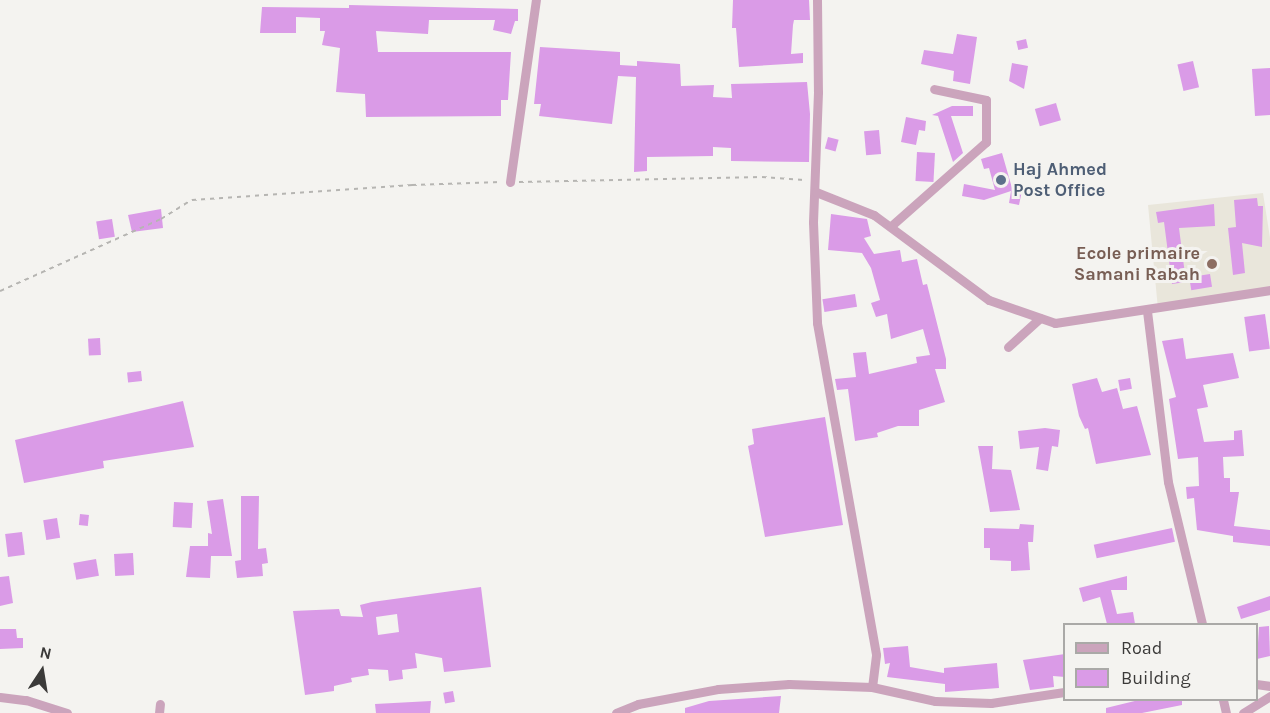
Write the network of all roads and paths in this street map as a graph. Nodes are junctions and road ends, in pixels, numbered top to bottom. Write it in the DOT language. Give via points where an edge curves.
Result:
graph roads {
  1 [pos="536,0"];
  2 [pos="817,0"];
  3 [pos="934,89"];
  4 [pos="510,182"];
  5 [pos="816,182"];
  6 [pos="816,192"];
  7 [pos="891,226"];
  8 [pos="1270,290"];
  9 [pos="0,291"];
  10 [pos="1147,311"];
  11 [pos="1040,318"];
  12 [pos="1008,347"];
  13 [pos="1202,623"];
  14 [pos="872,687"];
  15 [pos="1063,692"];
  16 [pos="1270,696"];
  17 [pos="0,697"];
  18 [pos="67,713"];
  19 [pos="616,713"];
  20 [pos="1243,713"];
  1 -- 4 [label="street"];
  2 -- 5 [label="street"];
  3 -- 7 [label="street" via="986,100 986,142"];
  4 -- 5 [label="path" via="762,177"];
  4 -- 9 [label="path" via="412,184 192,200 161,219"];
  5 -- 6 [label="street"];
  6 -- 7 [label="street"];
  6 -- 14 [label="street" via="813,222 817,323 876,655"];
  7 -- 11 [label="street" via="989,300"];
  8 -- 10 [label="street"];
  10 -- 11 [label="street" via="1055,323"];
  10 -- 13 [label="street" via="1168,482"];
  11 -- 12 [label="street"];
  14 -- 15 [label="street" via="935,701 991,704"];
  14 -- 19 [label="street" via="789,684 718,689 638,704"];
  16 -- 20 [label="street"];
  17 -- 18 [label="street" via="26,700"];
}
